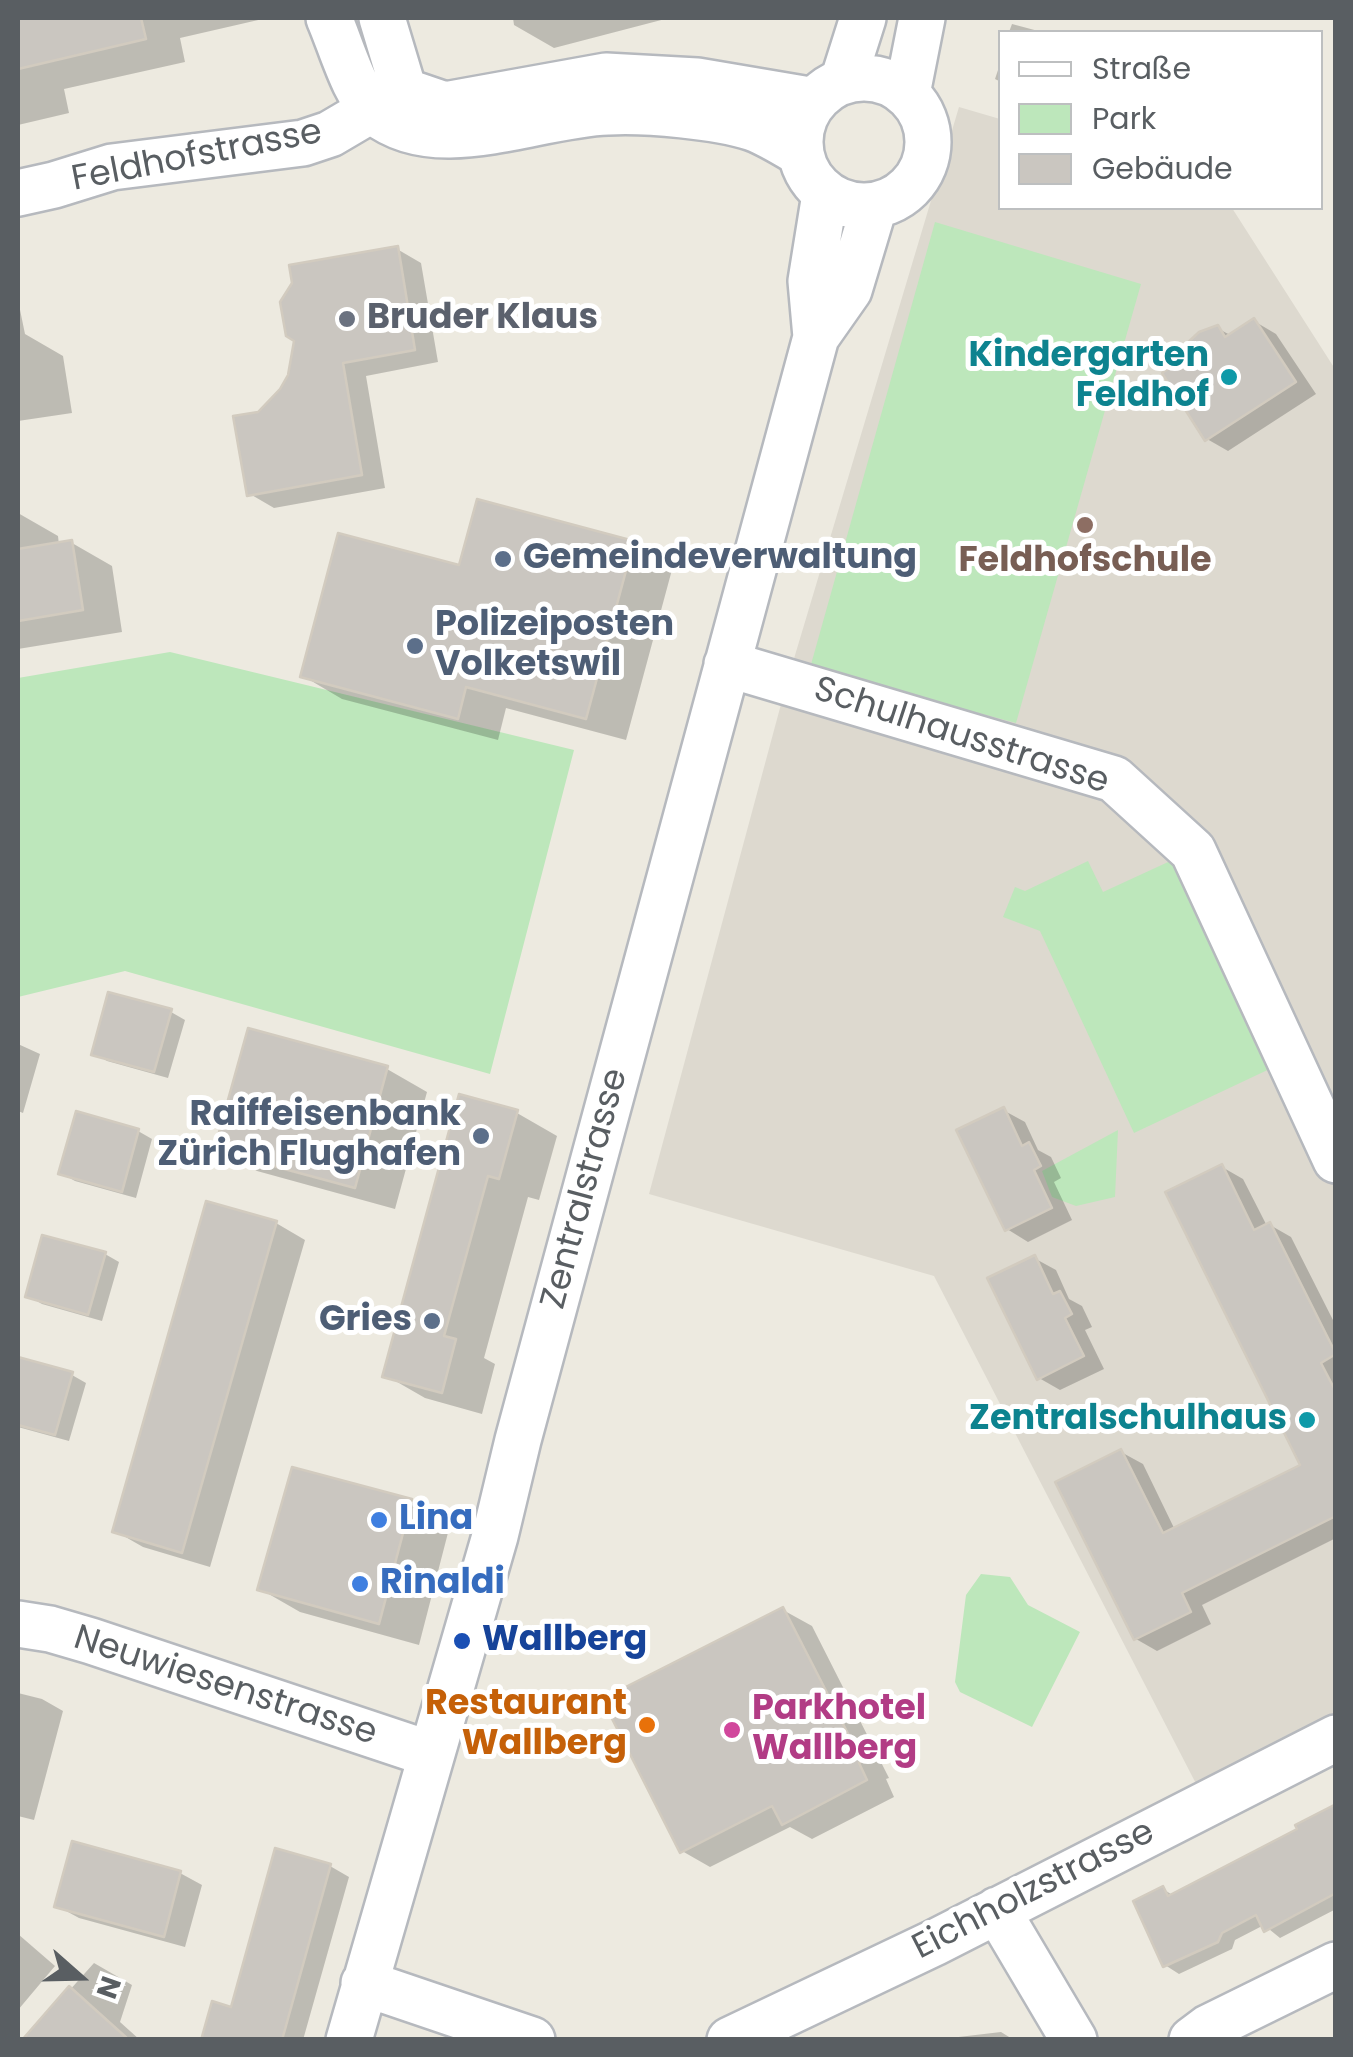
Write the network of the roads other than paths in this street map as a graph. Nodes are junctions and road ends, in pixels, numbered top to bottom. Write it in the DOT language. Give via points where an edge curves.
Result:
graph roads {
  1 [pos="329,18"];
  2 [pos="382,18"];
  3 [pos="863,18"];
  4 [pos="922,18"];
  5 [pos="829,91"];
  6 [pos="907,94"];
  7 [pos="388,100"];
  8 [pos="800,154"];
  9 [pos="18,193"];
  10 [pos="825,194"];
  11 [pos="874,206"];
  12 [pos="816,337"];
  13 [pos="728,664"];
  14 [pos="1336,1160"];
  15 [pos="18,1624"];
  16 [pos="1336,1738"];
  17 [pos="430,1754"];
  18 [pos="997,1910"];
  19 [pos="1336,1965"];
  20 [pos="364,1983"];
  21 [pos="349,2040"];
  22 [pos="532,2040"];
  23 [pos="730,2040"];
  24 [pos="1074,2040"];
  25 [pos="1192,2040"];
  1 -- 7 [label="street" via="351,76"];
  2 -- 7 [label="street"];
  3 -- 5 [label="street"];
  4 -- 6 [label="street"];
  5 -- 6 [label="street" via="877,79"];
  5 -- 7 [label="street" via="606,76 445,105"];
  5 -- 8 [label="street" via="805,117"];
  6 -- 11 [label="street" via="922,113 926,161 915,182"];
  7 -- 8 [label="street" via="401,130 438,137 607,112 751,128"];
  7 -- 9 [label="street, Feldhofstrasse" via="304,143 112,167"];
  8 -- 10 [label="street"];
  10 -- 11 [label="street" via="856,207"];
  10 -- 12 [label="street, Zentralstrasse" via="811,281"];
  11 -- 12 [label="street, Zentralstrasse" via="848,290"];
  12 -- 13 [label="street, Zentralstrasse"];
  13 -- 14 [label="street, Schulhausstrasse" via="1114,779 1193,851"];
  13 -- 17 [label="street, Zentralstrasse" via="495,1536"];
  15 -- 17 [label="street, Neuwiesenstrasse" via="90,1641"];
  16 -- 18 [label="street, Eichholzstrasse"];
  17 -- 20 [label="street, Zentralstrasse"];
  18 -- 23 [label="street, Eichholzstrasse"];
  18 -- 24 [label="street"];
  19 -- 25 [label="street"];
  20 -- 21 [label="street, Zentralstrasse"];
  20 -- 22 [label="street"];
}
